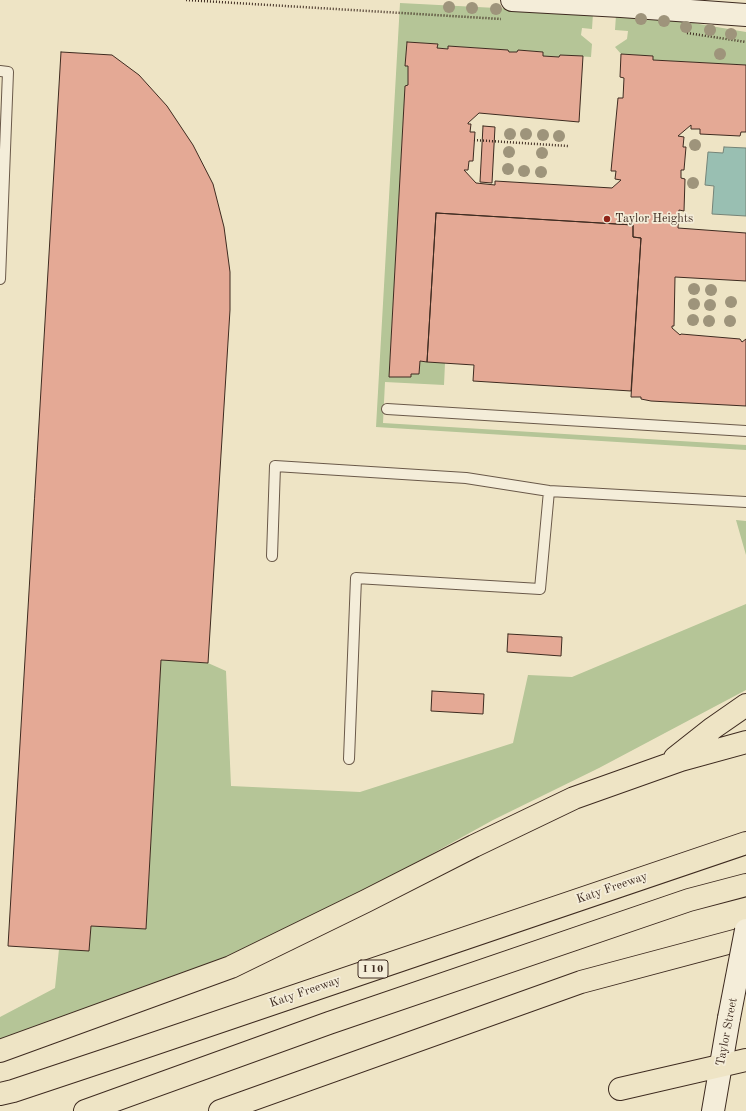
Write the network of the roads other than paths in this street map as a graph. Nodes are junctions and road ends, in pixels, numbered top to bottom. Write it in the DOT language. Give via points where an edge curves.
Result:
graph roads {
  1 [pos="670,5"];
  2 [pos="510,9"];
  3 [pos="746,15"];
  4 [pos="0,71"];
  5 [pos="1,223"];
  6 [pos="0,279"];
  7 [pos="387,409"];
  8 [pos="746,431"];
  9 [pos="549,491"];
  10 [pos="746,502"];
  11 [pos="272,556"];
  12 [pos="746,704"];
  13 [pos="746,742"];
  14 [pos="349,759"];
  15 [pos="665,766"];
  16 [pos="746,842"];
  17 [pos="746,885"];
  18 [pos="746,930"];
  19 [pos="746,938"];
  20 [pos="0,1051"];
  21 [pos="746,1060"];
  22 [pos="721,1065"];
  23 [pos="620,1089"];
  24 [pos="0,1094"];
  25 [pos="714,1103"];
  26 [pos="85,1111"];
  27 [pos="220,1111"];
  1 -- 2 [label="street"];
  1 -- 3 [label="street"];
  4 -- 5 [label="lane" via="8,72"];
  5 -- 6 [label="lane"];
  7 -- 8 [label="lane"];
  9 -- 10 [label="lane"];
  9 -- 11 [label="lane" via="466,478 275,466"];
  9 -- 14 [label="lane" via="540,589 356,578"];
  12 -- 15 [label="highway"];
  13 -- 15 [label="highway"];
  15 -- 20 [label="highway" via="574,798 232,967"];
  16 -- 24 [label="highway, Katy Freeway / I 10"];
  17 -- 26 [label="highway" via="689,900 329,1023"];
  18 -- 22 [label="street, Taylor Street, bridge"];
  19 -- 27 [label="highway" via="581,982"];
  21 -- 22 [label="highway"];
  22 -- 23 [label="highway"];
  22 -- 25 [label="street, Taylor Street"];
}
